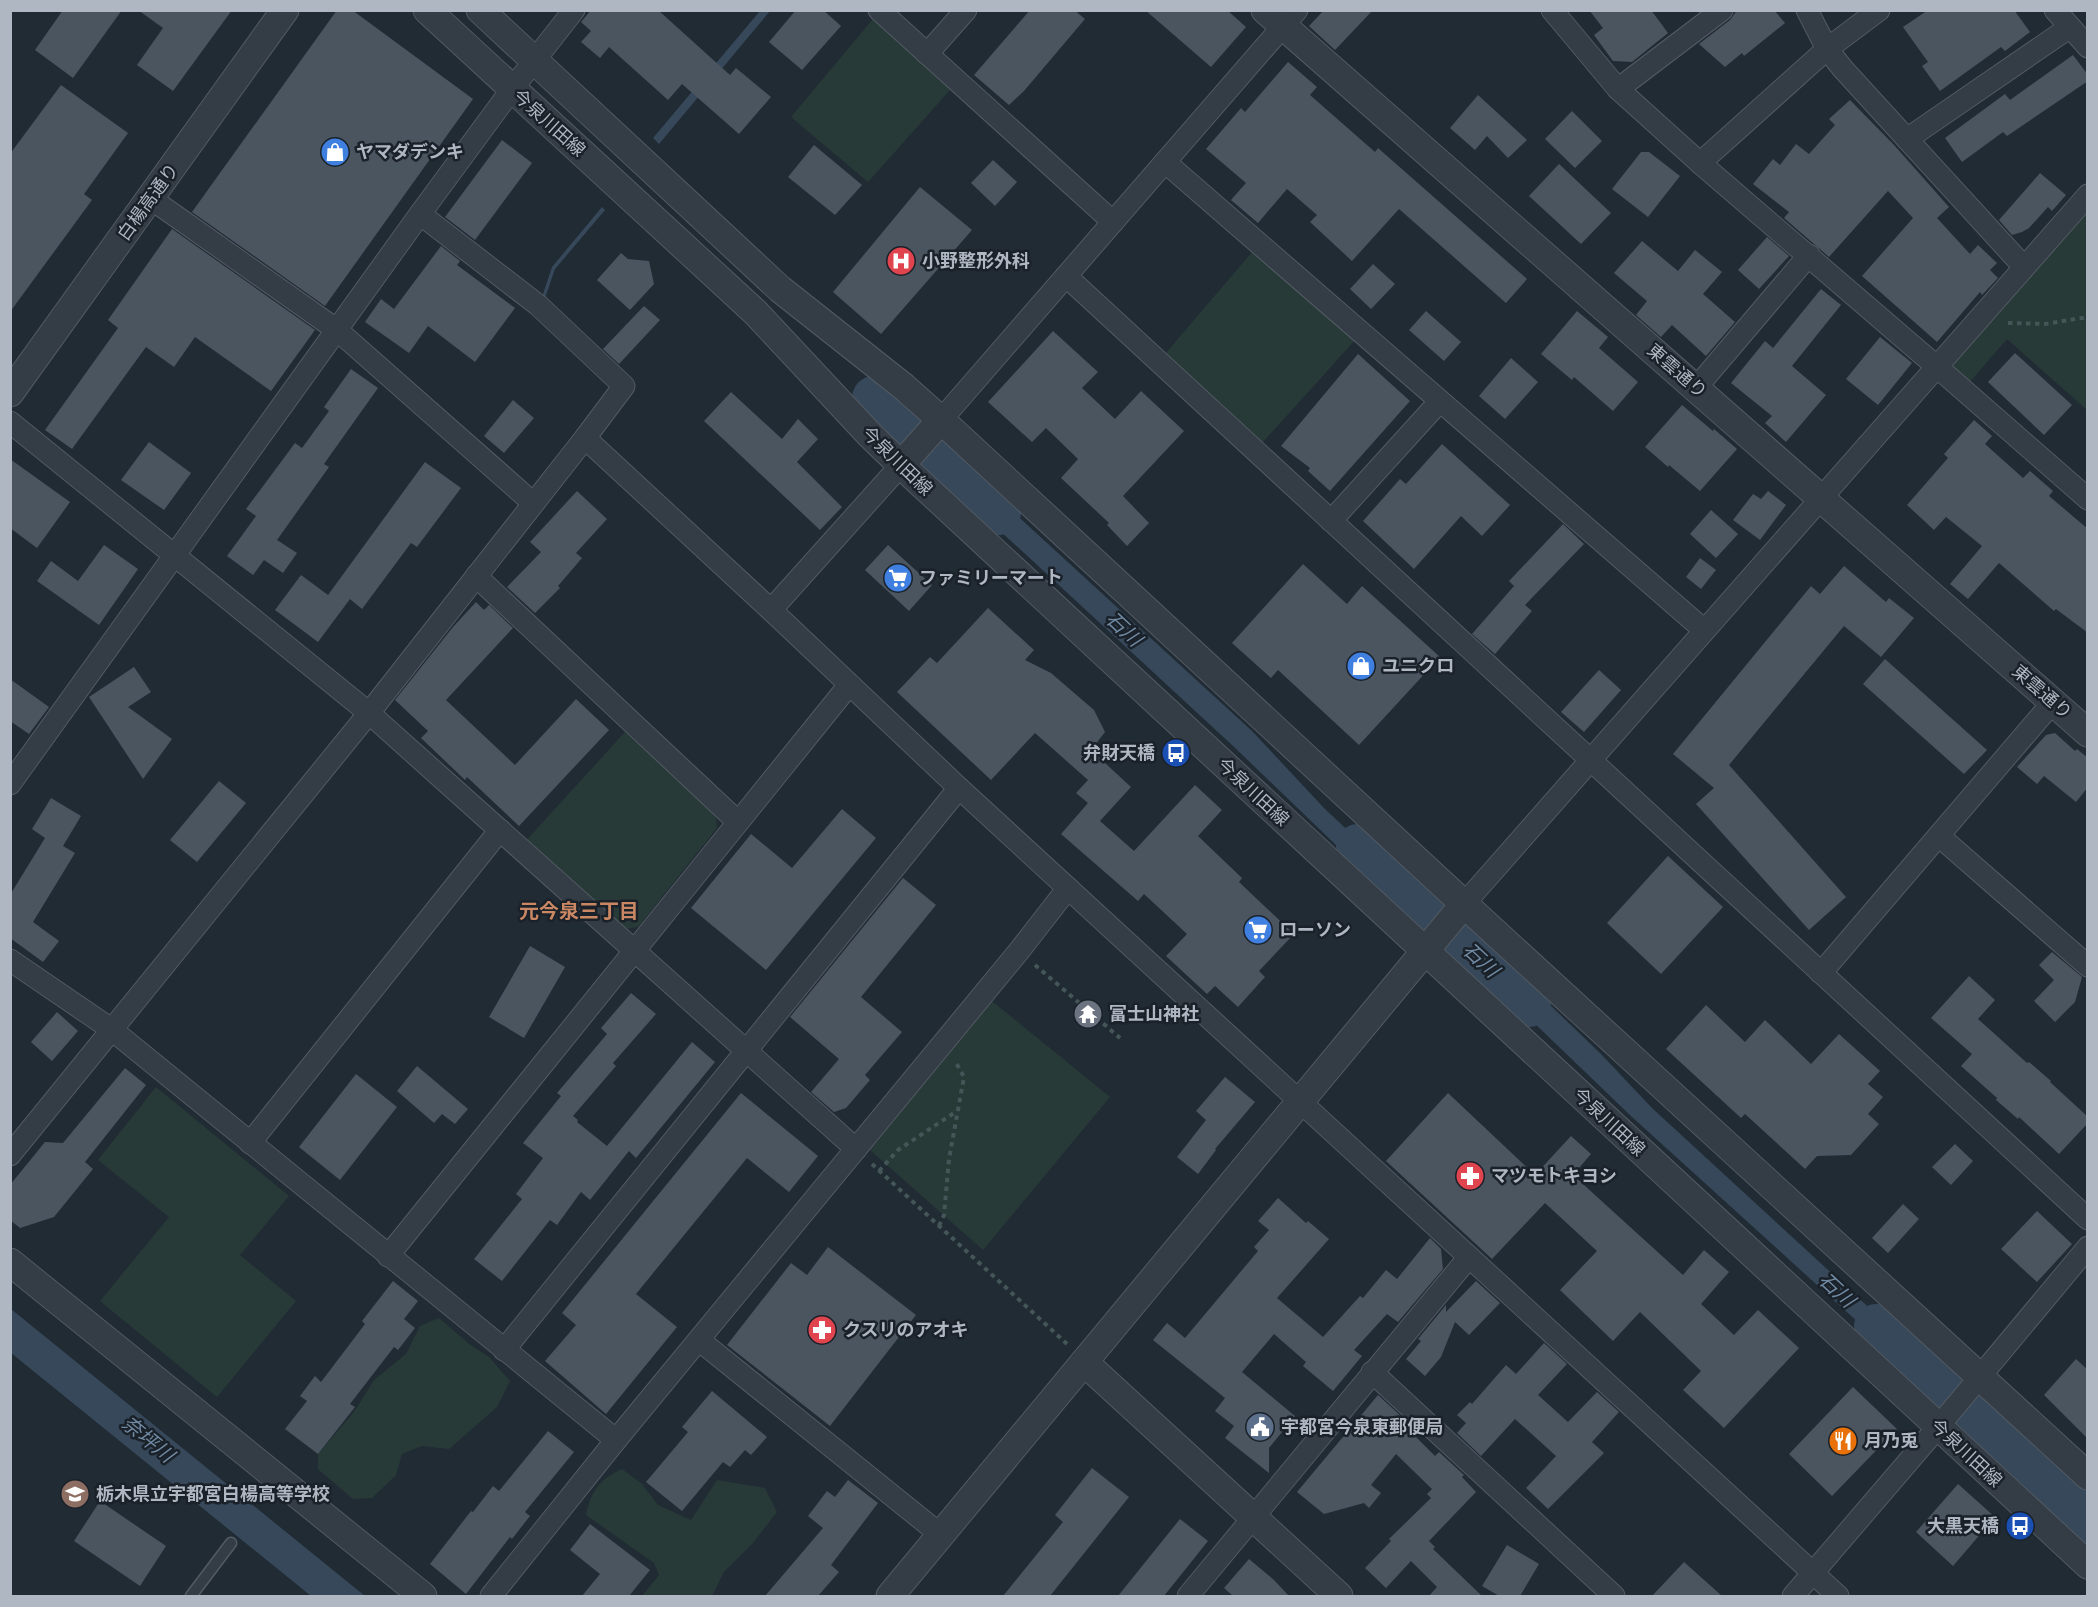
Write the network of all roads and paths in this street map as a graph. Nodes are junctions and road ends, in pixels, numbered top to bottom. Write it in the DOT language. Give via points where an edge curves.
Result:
graph roads {
  1 [pos="285,10"];
  2 [pos="427,10"];
  3 [pos="480,10"];
  4 [pos="574,10"];
  5 [pos="879,10"];
  6 [pos="966,10"];
  7 [pos="1552,10"];
  8 [pos="1722,10"];
  9 [pos="1807,10"];
  10 [pos="1879,10"];
  11 [pos="2055,10"];
  12 [pos="1281,15"];
  13 [pos="2081,36"];
  14 [pos="1827,48"];
  15 [pos="927,54"];
  16 [pos="534,59"];
  17 [pos="1618,88"];
  18 [pos="512,89"];
  19 [pos="1907,139"];
  20 [pos="1165,162"];
  21 [pos="1700,163"];
  22 [pos="2088,195"];
  23 [pos="150,198"];
  24 [pos="420,214"];
  25 [pos="1113,222"];
  26 [pos="1809,255"];
  27 [pos="2024,267"];
  28 [pos="1066,276"];
  29 [pos="2088,317"];
  30 [pos="2008,323"];
  31 [pos="337,330"];
  32 [pos="1936,366"];
  33 [pos="1696,388"];
  34 [pos="10,393"];
  35 [pos="1440,401"];
  36 [pos="940,420"];
  37 [pos="10,422"];
  38 [pos="585,438"];
  39 [pos="901,465"];
  40 [pos="1820,497"];
  41 [pos="2088,499"];
  42 [pos="533,502"];
  43 [pos="1331,521"];
  44 [pos="174,554"];
  45 [pos="476,576"];
  46 [pos="771,610"];
  47 [pos="1704,630"];
  48 [pos="849,685"];
  49 [pos="2054,702"];
  50 [pos="369,712"];
  51 [pos="2088,732"];
  52 [pos="1590,761"];
  53 [pos="10,784"];
  54 [pos="958,788"];
  55 [pos="738,822"];
  56 [pos="500,830"];
  57 [pos="1939,836"];
  58 [pos="1068,888"];
  59 [pos="1464,904"];
  60 [pos="635,951"];
  61 [pos="1019,951"];
  62 [pos="1425,951"];
  63 [pos="10,960"];
  64 [pos="2088,966"];
  65 [pos="1821,973"];
  66 [pos="111,1029"];
  67 [pos="1120,1038"];
  68 [pos="940,1046"];
  69 [pos="746,1051"];
  70 [pos="1300,1101"];
  71 [pos="958,1110"];
  72 [pos="250,1143"];
  73 [pos="856,1149"];
  74 [pos="10,1155"];
  75 [pos="879,1171"];
  76 [pos="2088,1219"];
  77 [pos="939,1226"];
  78 [pos="2088,1247"];
  79 [pos="388,1256"];
  80 [pos="1469,1257"];
  81 [pos="10,1262"];
  82 [pos="699,1340"];
  83 [pos="504,1350"];
  84 [pos="1084,1362"];
  85 [pos="1372,1372"];
  86 [pos="1980,1376"];
  87 [pos="1938,1427"];
  88 [pos="616,1440"];
  89 [pos="2088,1476"];
  90 [pos="1254,1518"];
  91 [pos="941,1535"];
  92 [pos="231,1543"];
  93 [pos="2088,1565"];
  94 [pos="1813,1574"];
  95 [pos="191,1596"];
  96 [pos="423,1596"];
  97 [pos="491,1596"];
  98 [pos="890,1596"];
  99 [pos="1188,1596"];
  100 [pos="1338,1596"];
  101 [pos="1614,1596"];
  102 [pos="1793,1596"];
  103 [pos="1838,1596"];
  1 -- 23 [label="street, 白楊高通り"];
  2 -- 18 [label="street, 今泉川田線"];
  3 -- 16 [label="street, 今泉川田線"];
  4 -- 16 [label="street"];
  5 -- 15 [label="street"];
  6 -- 15 [label="street"];
  7 -- 17 [label="street"];
  8 -- 17 [label="street"];
  9 -- 14 [label="street"];
  10 -- 14 [label="street"];
  11 -- 13 [label="street"];
  12 -- 20 [label="street"];
  12 -- 33 [label="street, 東雲通り"];
  13 -- 19 [label="street"];
  14 -- 19 [label="street"];
  14 -- 21 [label="street"];
  15 -- 25 [label="street"];
  16 -- 18 [label="street"];
  16 -- 36 [label="street, 今泉川田線" via="780,289"];
  17 -- 21 [label="street"];
  18 -- 24 [label="street"];
  18 -- 39 [label="street, 今泉川田線" via="755,312"];
  19 -- 27 [label="street"];
  20 -- 25 [label="street"];
  20 -- 35 [label="street"];
  21 -- 26 [label="street"];
  22 -- 27 [label="street"];
  23 -- 31 [label="street"];
  23 -- 34 [label="street, 白楊高通り"];
  24 -- 31 [label="street"];
  24 -- 38 [label="street" via="538,305 624,386"];
  25 -- 28 [label="street"];
  26 -- 32 [label="street"];
  26 -- 33 [label="street"];
  27 -- 32 [label="street"];
  28 -- 36 [label="street"];
  28 -- 43 [label="street"];
  29 -- 30 [label="path" via="2045,324"];
  31 -- 42 [label="street"];
  31 -- 44 [label="street"];
  32 -- 40 [label="street"];
  32 -- 41 [label="street"];
  33 -- 40 [label="street, 東雲通り"];
  35 -- 43 [label="street"];
  35 -- 47 [label="street"];
  36 -- 39 [label="street"];
  36 -- 59 [label="street, 今泉川田線"];
  37 -- 44 [label="street"];
  38 -- 42 [label="street"];
  38 -- 46 [label="street"];
  39 -- 46 [label="street"];
  39 -- 62 [label="street, 今泉川田線"];
  40 -- 47 [label="street"];
  40 -- 49 [label="street, 東雲通り"];
  42 -- 45 [label="street"];
  43 -- 52 [label="street"];
  44 -- 50 [label="street"];
  44 -- 53 [label="street"];
  45 -- 50 [label="street"];
  45 -- 55 [label="street"];
  46 -- 48 [label="street"];
  47 -- 52 [label="street"];
  48 -- 54 [label="street"];
  48 -- 55 [label="street"];
  49 -- 51 [label="street, 東雲通り"];
  49 -- 57 [label="street"];
  50 -- 56 [label="street"];
  50 -- 66 [label="street"];
  52 -- 59 [label="street"];
  52 -- 65 [label="street"];
  54 -- 58 [label="street"];
  54 -- 69 [label="street"];
  55 -- 60 [label="street"];
  56 -- 60 [label="street"];
  56 -- 72 [label="street"];
  57 -- 64 [label="street"];
  57 -- 65 [label="street"];
  58 -- 61 [label="street"];
  58 -- 70 [label="street"];
  59 -- 62 [label="street"];
  59 -- 86 [label="street, 今泉川田線"];
  60 -- 69 [label="street"];
  60 -- 79 [label="street"];
  61 -- 67 [label="path"];
  61 -- 68 [label="street"];
  62 -- 70 [label="street"];
  62 -- 87 [label="street, 今泉川田線"];
  63 -- 66 [label="street"];
  65 -- 76 [label="street"];
  66 -- 72 [label="street"];
  66 -- 74 [label="street"];
  68 -- 71 [label="path" via="950,1053 964,1077"];
  68 -- 73 [label="street"];
  69 -- 73 [label="street"];
  69 -- 83 [label="street"];
  70 -- 80 [label="street"];
  70 -- 84 [label="street"];
  71 -- 75 [label="path" via="898,1150"];
  71 -- 77 [label="path" via="944,1215"];
  72 -- 79 [label="street"];
  73 -- 75 [label="path"];
  73 -- 82 [label="street"];
  75 -- 77 [label="path"];
  77 -- 84 [label="path"];
  78 -- 86 [label="street"];
  79 -- 83 [label="street"];
  80 -- 85 [label="street"];
  80 -- 94 [label="street"];
  81 -- 96 [label="street"];
  82 -- 88 [label="street"];
  82 -- 91 [label="street"];
  83 -- 88 [label="street"];
  84 -- 90 [label="street"];
  84 -- 91 [label="street"];
  85 -- 90 [label="street"];
  85 -- 101 [label="street"];
  86 -- 87 [label="street"];
  86 -- 89 [label="street, 今泉川田線"];
  87 -- 93 [label="street, 今泉川田線"];
  87 -- 94 [label="street"];
  88 -- 97 [label="street"];
  90 -- 99 [label="street"];
  90 -- 100 [label="street"];
  91 -- 98 [label="street"];
  92 -- 95 [label="lane"];
  94 -- 102 [label="street"];
  94 -- 103 [label="street"];
}
